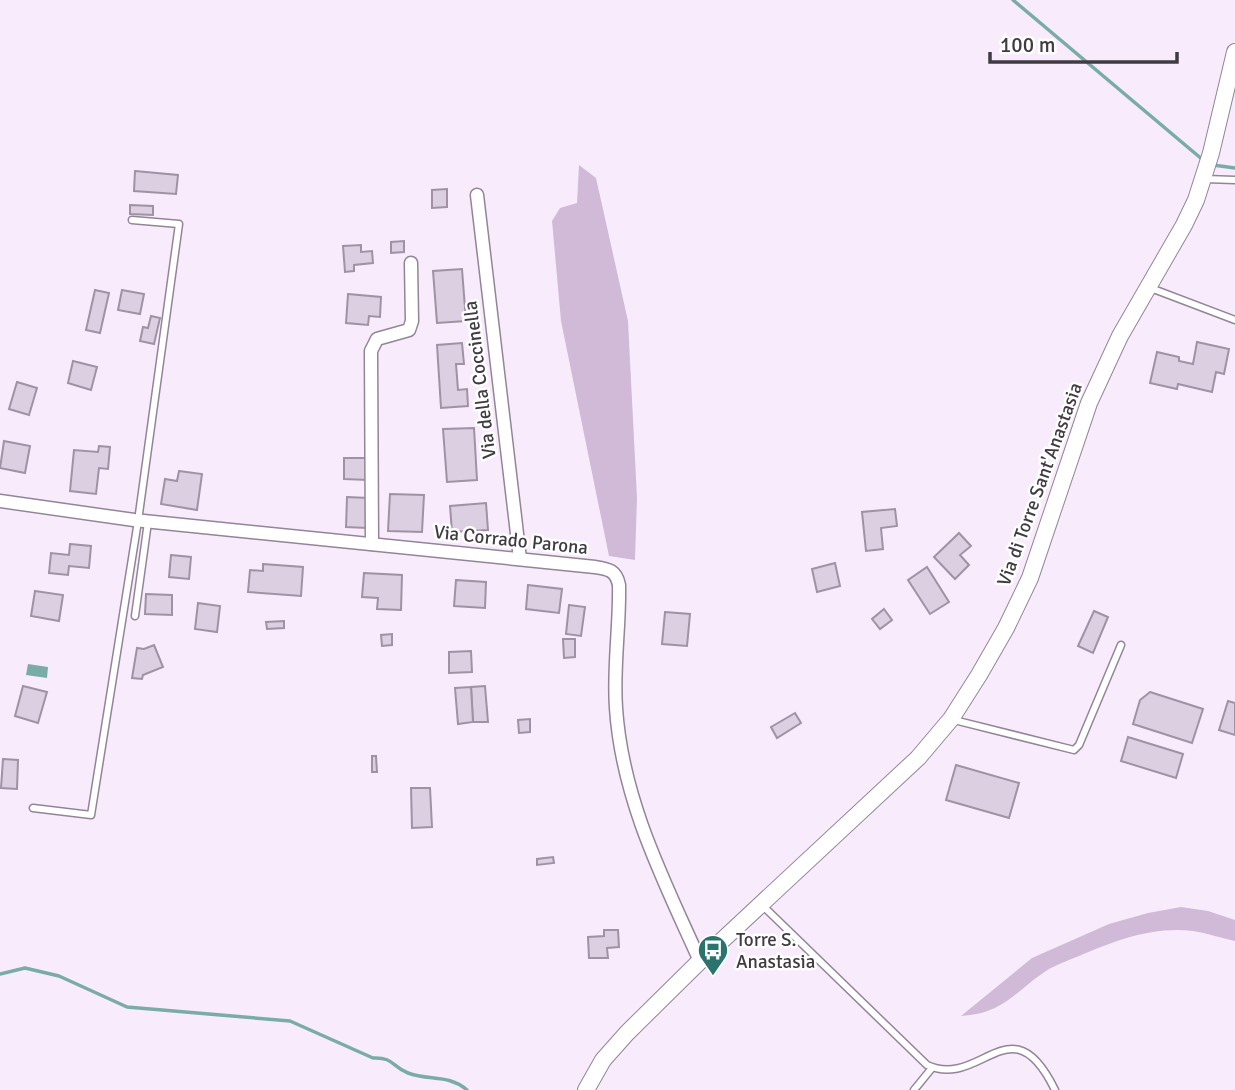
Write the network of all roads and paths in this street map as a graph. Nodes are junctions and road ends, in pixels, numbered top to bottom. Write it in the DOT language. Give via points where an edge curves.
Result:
graph roads {
  1 [pos="1235,52"];
  2 [pos="1204,177"];
  3 [pos="1235,180"];
  4 [pos="477,195"];
  5 [pos="132,220"];
  6 [pos="411,263"];
  7 [pos="1148,287"];
  8 [pos="1235,320"];
  9 [pos="0,501"];
  10 [pos="143,521"];
  11 [pos="372,544"];
  12 [pos="520,559"];
  13 [pos="135,616"];
  14 [pos="1121,645"];
  15 [pos="951,719"];
  16 [pos="33,808"];
  17 [pos="761,904"];
  18 [pos="700,961"];
  19 [pos="932,1068"];
  20 [pos="586,1090"];
  21 [pos="914,1090"];
  22 [pos="1055,1090"];
  1 -- 2 [label="street, Via di Torre Sant'Anastasia"];
  2 -- 3 [label="lane"];
  2 -- 7 [label="street, Via di Torre Sant'Anastasia" via="1184,225"];
  4 -- 12 [label="street, Via della Coccinella"];
  5 -- 10 [label="lane" via="179,224"];
  6 -- 11 [label="street" via="409,330 377,339 371,351"];
  7 -- 8 [label="lane"];
  7 -- 15 [label="street, Via di Torre Sant'Anastasia" via="1089,403 1030,578 995,650"];
  9 -- 10 [label="street, Via Corrado Parona"];
  10 -- 11 [label="street, Via Corrado Parona"];
  10 -- 13 [label="lane"];
  10 -- 16 [label="lane" via="91,815"];
  11 -- 12 [label="street, Via Corrado Parona"];
  12 -- 18 [label="street, Via Corrado Parona" via="601,568 616,575 615,697 623,761 653,856"];
  14 -- 15 [label="lane" via="1074,750"];
  15 -- 17 [label="street, Via di Torre Sant'Anastasia" via="896,779"];
  17 -- 18 [label="street, Via di Torre Sant'Anastasia"];
  17 -- 19 [label="lane"];
  18 -- 20 [label="street, Via di Torre Sant'Anastasia" via="614,1046"];
  19 -- 21 [label="lane"];
  19 -- 22 [label="lane" via="954,1070 1003,1051 1020,1050 1040,1064"];
}
